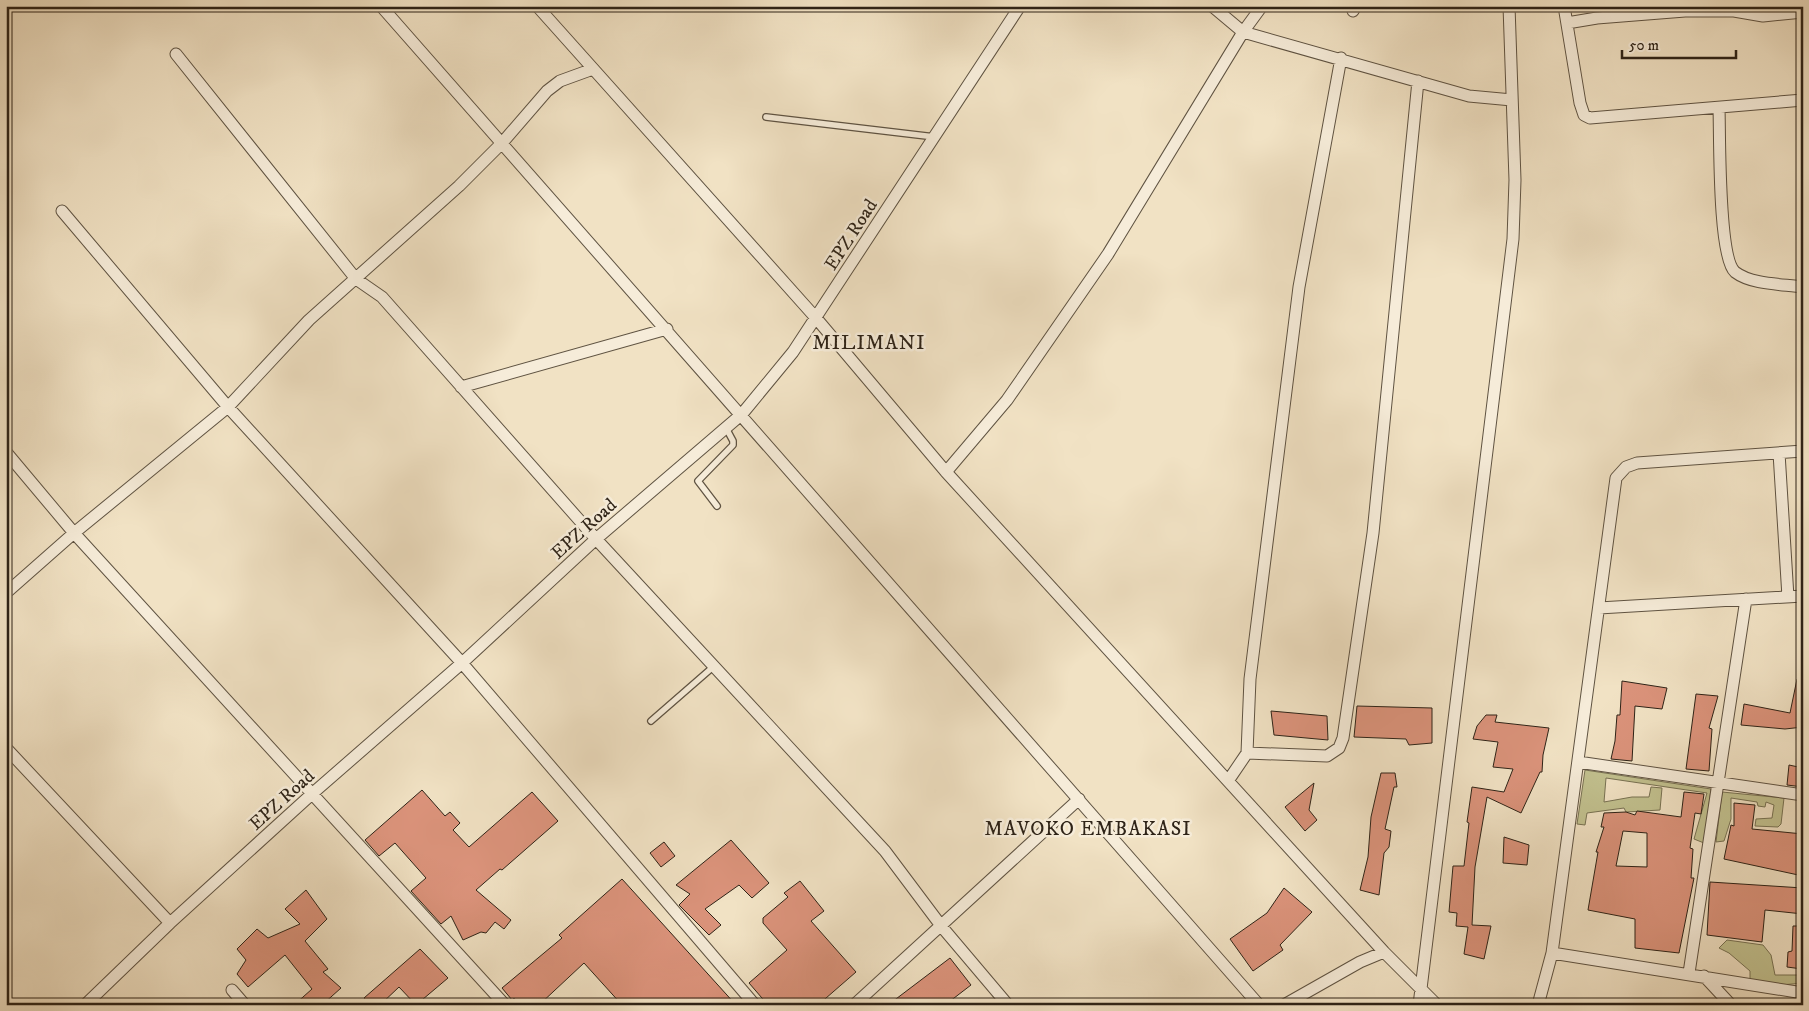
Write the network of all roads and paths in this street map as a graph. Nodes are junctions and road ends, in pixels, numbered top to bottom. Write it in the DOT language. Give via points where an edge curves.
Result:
graph roads {
  1 [pos="381,6"];
  2 [pos="538,6"];
  3 [pos="1020,6"];
  4 [pos="1212,6"];
  5 [pos="1262,6"];
  6 [pos="1509,6"];
  7 [pos="1564,6"];
  8 [pos="1803,12"];
  9 [pos="1567,23"];
  10 [pos="1243,32"];
  11 [pos="176,54"];
  12 [pos="1341,58"];
  13 [pos="593,69"];
  14 [pos="1418,81"];
  15 [pos="1512,100"];
  16 [pos="1803,100"];
  17 [pos="1719,108"];
  18 [pos="766,117"];
  19 [pos="935,137"];
  20 [pos="502,143"];
  21 [pos="62,211"];
  22 [pos="356,279"];
  23 [pos="1803,287"];
  24 [pos="816,318"];
  25 [pos="666,329"];
  26 [pos="462,387"];
  27 [pos="228,407"];
  28 [pos="742,414"];
  29 [pos="726,428"];
  30 [pos="1803,451"];
  31 [pos="6,452"];
  32 [pos="1779,453"];
  33 [pos="946,472"];
  34 [pos="717,506"];
  35 [pos="74,533"];
  36 [pos="596,539"];
  37 [pos="6,594"];
  38 [pos="1803,596"];
  39 [pos="1788,597"];
  40 [pos="1746,599"];
  41 [pos="1599,608"];
  42 [pos="462,663"];
  43 [pos="713,666"];
  44 [pos="651,721"];
  45 [pos="6,748"];
  46 [pos="1247,753"];
  47 [pos="1578,762"];
  48 [pos="1228,780"];
  49 [pos="1718,782"];
  50 [pos="313,793"];
  51 [pos="1803,795"];
  52 [pos="1079,799"];
  53 [pos="170,923"];
  54 [pos="942,927"];
  55 [pos="1384,952"];
  56 [pos="1552,953"];
  57 [pos="1689,973"];
  58 [pos="1704,976"];
  59 [pos="232,990"];
  60 [pos="1421,990"];
  61 [pos="1803,993"];
  62 [pos="86,1005"];
  63 [pos="245,1005"];
  64 [pos="505,1005"];
  65 [pos="755,1005"];
  66 [pos="854,1005"];
  67 [pos="1008,1005"];
  68 [pos="1259,1005"];
  69 [pos="1284,1005"];
  70 [pos="1419,1005"];
  71 [pos="1437,1005"];
  72 [pos="1538,1005"];
  73 [pos="1731,1005"];
  1 -- 20 [label="street"];
  2 -- 13 [label="street"];
  3 -- 19 [label="street, EPZ Road"];
  4 -- 10 [label="street"];
  5 -- 10 [label="street"];
  6 -- 15 [label="street"];
  7 -- 9 [label="street"];
  8 -- 9 [label="street" via="1763,16 1734,11 1686,11"];
  9 -- 17 [label="street" via="1584,115 1590,118"];
  10 -- 12 [label="street"];
  10 -- 33 [label="street" via="1108,254 1007,400"];
  11 -- 22 [label="street"];
  12 -- 14 [label="street"];
  12 -- 46 [label="street" via="1299,287 1250,679"];
  13 -- 20 [label="street" via="560,81 547,91"];
  13 -- 24 [label="street"];
  14 -- 15 [label="street" via="1469,96"];
  14 -- 46 [label="street" via="1373,533 1343,738 1339,748 1327,756"];
  15 -- 60 [label="street" via="1513,239"];
  16 -- 17 [label="street"];
  17 -- 23 [label="street" via="1723,223 1729,263 1733,270 1747,278"];
  18 -- 19 [label="lane"];
  19 -- 24 [label="street, EPZ Road"];
  20 -- 22 [label="street"];
  20 -- 25 [label="street"];
  21 -- 27 [label="street"];
  22 -- 26 [label="street" via="382,297"];
  22 -- 27 [label="street" via="309,320"];
  24 -- 28 [label="street, EPZ Road" via="794,352"];
  24 -- 33 [label="street"];
  25 -- 26 [label="street"];
  25 -- 28 [label="street"];
  26 -- 36 [label="street"];
  27 -- 35 [label="street"];
  27 -- 42 [label="street"];
  28 -- 29 [label="street, EPZ Road"];
  28 -- 52 [label="street"];
  29 -- 34 [label="lane" via="733,445 698,480"];
  29 -- 36 [label="street, EPZ Road"];
  30 -- 32 [label="street"];
  31 -- 35 [label="street"];
  32 -- 39 [label="street"];
  32 -- 41 [label="street" via="1637,463 1626,467 1613,485"];
  33 -- 48 [label="street"];
  35 -- 37 [label="street"];
  35 -- 50 [label="street"];
  36 -- 42 [label="street, EPZ Road"];
  36 -- 43 [label="street"];
  38 -- 39 [label="street"];
  39 -- 40 [label="street"];
  40 -- 41 [label="street"];
  40 -- 49 [label="street"];
  41 -- 47 [label="street"];
  42 -- 50 [label="street, EPZ Road"];
  42 -- 65 [label="street"];
  43 -- 44 [label="lane"];
  43 -- 54 [label="street" via="885,851"];
  45 -- 53 [label="street"];
  46 -- 48 [label="street"];
  47 -- 49 [label="street"];
  47 -- 56 [label="street"];
  48 -- 55 [label="street"];
  49 -- 51 [label="street"];
  49 -- 57 [label="street"];
  50 -- 53 [label="street, EPZ Road"];
  50 -- 64 [label="street"];
  52 -- 54 [label="street"];
  52 -- 68 [label="street"];
  53 -- 62 [label="street, EPZ Road"];
  54 -- 66 [label="street"];
  54 -- 67 [label="street"];
  55 -- 60 [label="street"];
  55 -- 69 [label="street"];
  56 -- 57 [label="street"];
  56 -- 72 [label="street"];
  57 -- 58 [label="street"];
  58 -- 61 [label="street"];
  58 -- 73 [label="street"];
  59 -- 63 [label="street"];
  60 -- 70 [label="street"];
  60 -- 71 [label="street"];
}
